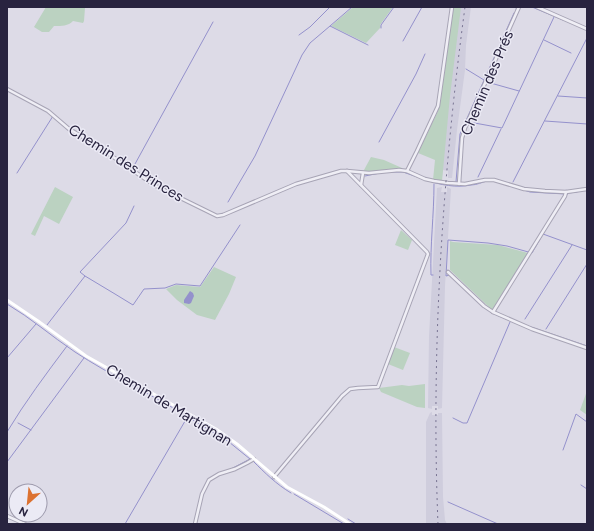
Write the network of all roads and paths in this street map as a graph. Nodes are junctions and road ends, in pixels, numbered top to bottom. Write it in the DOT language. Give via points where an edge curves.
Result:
graph roads {
  1 [pos="452,7"];
  2 [pos="519,7"];
  3 [pos="537,7"];
  4 [pos="587,29"];
  5 [pos="7,88"];
  6 [pos="347,171"];
  7 [pos="407,171"];
  8 [pos="363,173"];
  9 [pos="459,184"];
  10 [pos="361,186"];
  11 [pos="587,189"];
  12 [pos="566,192"];
  13 [pos="448,272"];
  14 [pos="7,300"];
  15 [pos="492,312"];
  16 [pos="587,348"];
  17 [pos="254,458"];
  18 [pos="274,477"];
  19 [pos="7,516"];
  20 [pos="25,524"];
  21 [pos="195,524"];
  22 [pos="350,524"];
  1 -- 7 [label="street" via="438,106"];
  2 -- 9 [label="street, Chemin des Prés" via="464,128"];
  3 -- 4 [label="street"];
  5 -- 6 [label="street, Chemin des Princes" via="48,111 69,129 154,185 217,216 296,184"];
  6 -- 8 [label="street, Chemin des Princes"];
  6 -- 10 [label="street"];
  7 -- 8 [label="street, Chemin des Princes"];
  7 -- 9 [label="street, Chemin des Princes" via="425,179"];
  8 -- 10 [label="street"];
  9 -- 12 [label="street, Chemin des Princes" via="490,179 529,190"];
  10 -- 18 [label="street" via="428,254 378,387 350,389"];
  11 -- 12 [label="street, Chemin des Princes"];
  12 -- 15 [label="street"];
  13 -- 15 [label="street"];
  14 -- 17 [label="main road, Chemin de Martignan" via="86,356 209,425"];
  15 -- 16 [label="street"];
  17 -- 18 [label="main road, Chemin de Martignan"];
  17 -- 21 [label="street" via="209,480 202,494"];
  18 -- 22 [label="main road, Chemin de Martignan"];
  19 -- 20 [label="street"];
}
